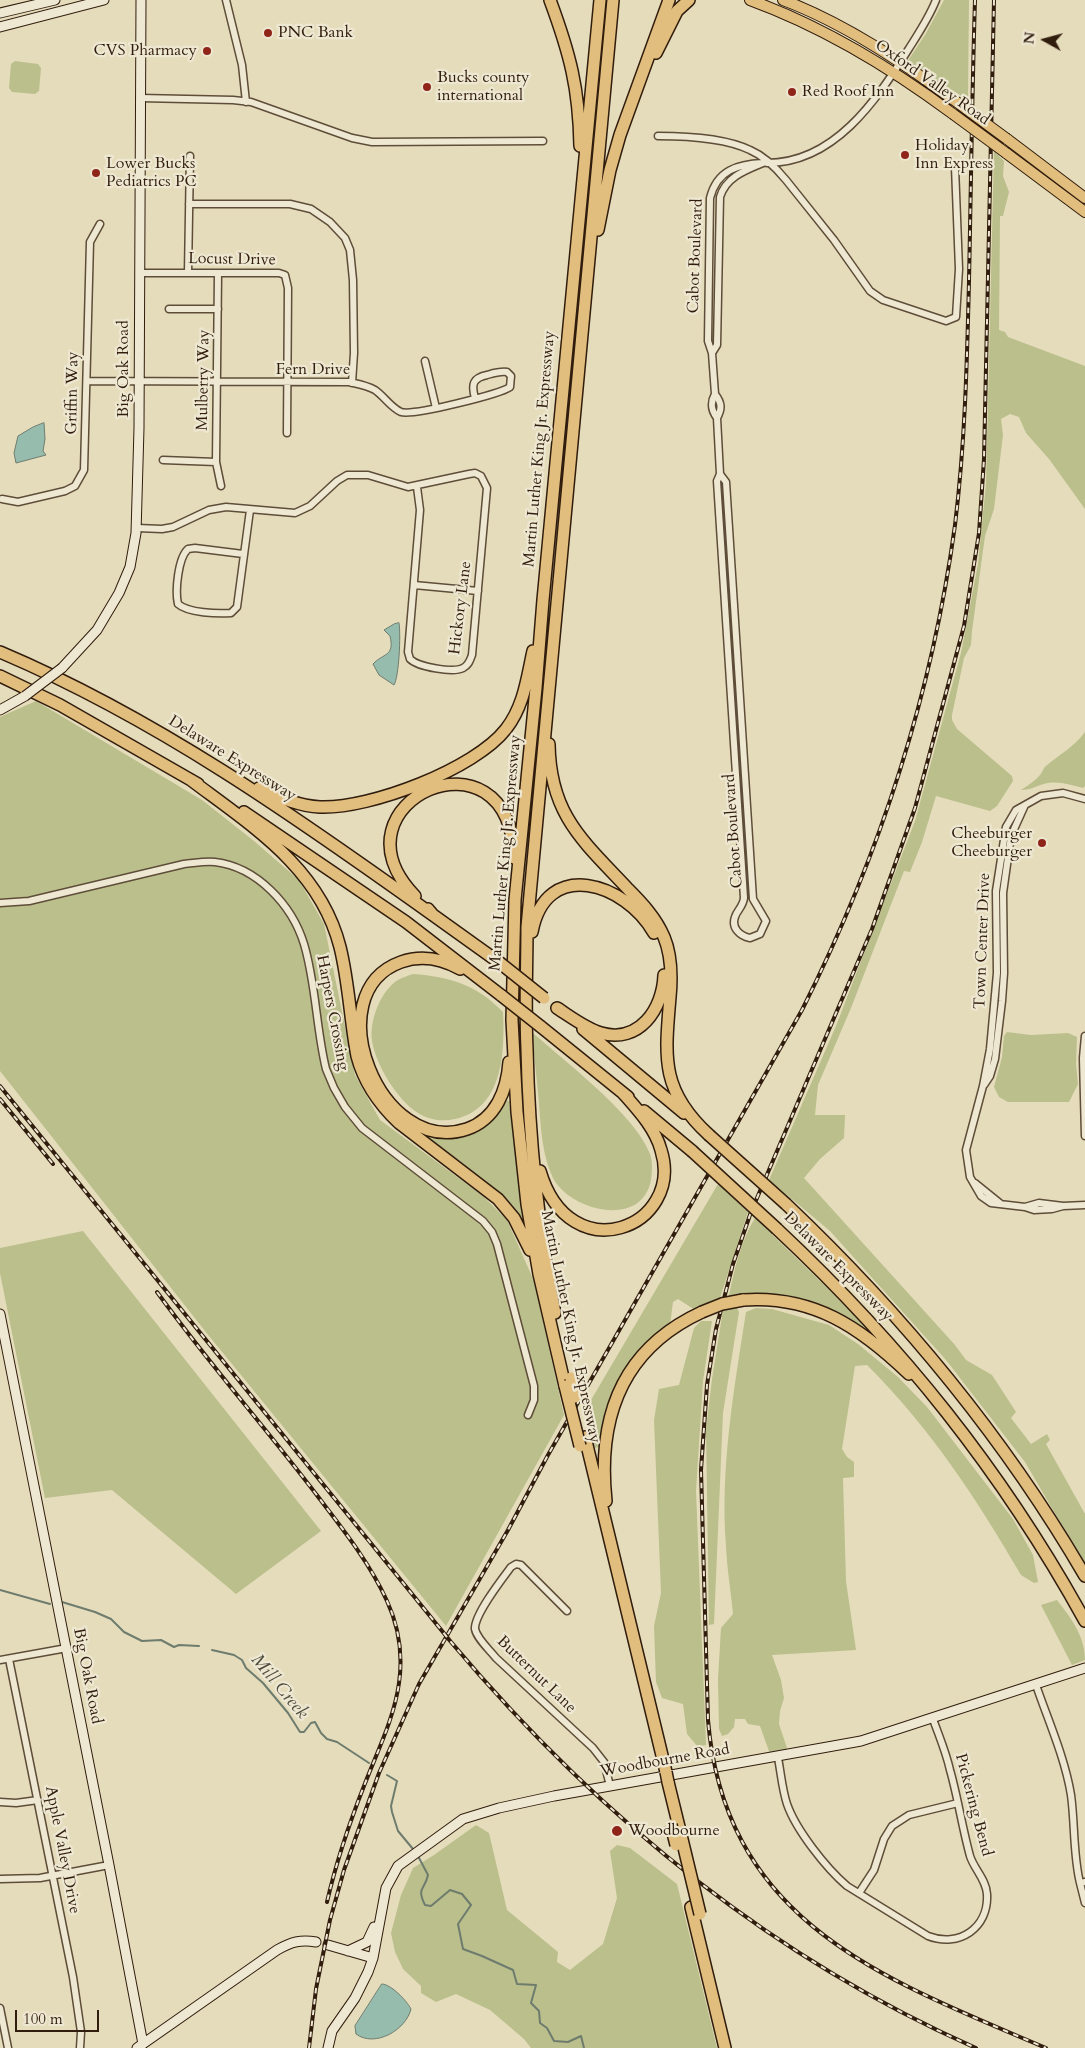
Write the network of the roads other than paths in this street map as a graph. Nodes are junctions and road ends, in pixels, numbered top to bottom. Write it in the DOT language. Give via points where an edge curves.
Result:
graph roads {
  1 [pos="55,0"];
  2 [pos="104,0"];
  3 [pos="142,0"];
  4 [pos="227,0"];
  5 [pos="550,0"];
  6 [pos="600,0"];
  7 [pos="613,0"];
  8 [pos="669,0"];
  9 [pos="689,0"];
  10 [pos="750,0"];
  11 [pos="783,0"];
  12 [pos="936,0"];
  13 [pos="0,13"];
  14 [pos="0,27"];
  15 [pos="900,62"];
  16 [pos="894,72"];
  17 [pos="634,97"];
  18 [pos="140,98"];
  19 [pos="246,102"];
  20 [pos="658,136"];
  21 [pos="543,141"];
  22 [pos="190,156"];
  23 [pos="766,163"];
  24 [pos="955,168"];
  25 [pos="1073,189"];
  26 [pos="581,190"];
  27 [pos="1085,191"];
  28 [pos="1085,198"];
  29 [pos="1073,202"];
  30 [pos="1085,202"];
  31 [pos="189,204"];
  32 [pos="1085,212"];
  33 [pos="100,224"];
  34 [pos="140,273"];
  35 [pos="188,273"];
  36 [pos="218,274"];
  37 [pos="587,286"];
  38 [pos="169,309"];
  39 [pos="218,309"];
  40 [pos="424,361"];
  41 [pos="88,382"];
  42 [pos="139,382"];
  43 [pos="218,382"];
  44 [pos="287,383"];
  45 [pos="352,383"];
  46 [pos="475,398"];
  47 [pos="436,408"];
  48 [pos="287,433"];
  49 [pos="163,460"];
  50 [pos="216,462"];
  51 [pos="720,474"];
  52 [pos="220,486"];
  53 [pos="417,487"];
  54 [pos="2,499"];
  55 [pos="250,510"];
  56 [pos="137,528"];
  57 [pos="243,554"];
  58 [pos="414,585"];
  59 [pos="478,590"];
  60 [pos="543,600"];
  61 [pos="0,652"];
  62 [pos="0,676"];
  63 [pos="549,692"];
  64 [pos="0,710"];
  65 [pos="204,760"];
  66 [pos="191,780"];
  67 [pos="1085,799"];
  68 [pos="515,900"];
  69 [pos="0,903"];
  70 [pos="433,915"];
  71 [pos="527,958"];
  72 [pos="500,994"];
  73 [pos="557,1008"];
  74 [pos="512,1020"];
  75 [pos="1085,1036"];
  76 [pos="623,1093"];
  77 [pos="704,1131"];
  78 [pos="1085,1136"];
  79 [pos="532,1141"];
  80 [pos="1085,1205"];
  81 [pos="539,1274"];
  82 [pos="0,1314"];
  83 [pos="568,1382"];
  84 [pos="528,1414"];
  85 [pos="955,1421"];
  86 [pos="582,1442"];
  87 [pos="612,1547"];
  88 [pos="1085,1576"];
  89 [pos="567,1611"];
  90 [pos="1085,1621"];
  91 [pos="67,1648"];
  92 [pos="9,1659"];
  93 [pos="0,1660"];
  94 [pos="1085,1668"];
  95 [pos="1036,1685"];
  96 [pos="933,1719"];
  97 [pos="778,1758"];
  98 [pos="663,1777"];
  99 [pos="610,1786"];
  100 [pos="38,1800"];
  101 [pos="0,1802"];
  102 [pos="958,1803"];
  103 [pos="109,1865"];
  104 [pos="52,1876"];
  105 [pos="0,1879"];
  106 [pos="1083,1882"];
  107 [pos="859,1893"];
  108 [pos="1085,1903"];
  109 [pos="696,1910"];
  110 [pos="381,1911"];
  111 [pos="316,1942"];
  112 [pos="328,1945"];
  113 [pos="348,1951"];
  114 [pos="373,1958"];
  115 [pos="0,2008"];
  116 [pos="140,2046"];
  117 [pos="8,2048"];
  118 [pos="80,2048"];
  119 [pos="328,2048"];
  120 [pos="725,2048"];
  121 [pos="733,2048"];
  1 -- 13 [label="street"];
  2 -- 14 [label="street"];
  3 -- 18 [label="street, Big Oak Road"];
  4 -- 19 [label="street" via="242,66"];
  5 -- 26 [label="highway" via="577,87"];
  6 -- 26 [label="highway, Martin Luther King Jr. Expressway"];
  7 -- 37 [label="highway, Martin Luther King Jr. Expressway"];
  8 -- 17 [label="highway"];
  9 -- 17 [label="highway" via="675,15"];
  10 -- 16 [label="main road, Oxford Valley Road" via="810,25"];
  11 -- 15 [label="main road, Oxford Valley Road" via="846,30"];
  12 -- 15 [label="street, Cabot Boulevard"];
  15 -- 16 [label="street, Cabot Boulevard"];
  15 -- 25 [label="main road, Oxford Valley Road, bridge"];
  16 -- 23 [label="street, Cabot Boulevard" via="862,115 832,141 812,154 781,163"];
  16 -- 29 [label="main road, Oxford Valley Road, bridge"];
  17 -- 37 [label="highway" via="613,160"];
  18 -- 19 [label="street"];
  18 -- 34 [label="street, Big Oak Road"];
  19 -- 21 [label="street" via="372,142"];
  20 -- 23 [label="street" via="735,145 752,150"];
  22 -- 31 [label="street"];
  23 -- 24 [label="street" via="786,180 870,291 883,300 946,321 956,317 958,305"];
  23 -- 51 [label="street, Cabot Boulevard" via="733,178 721,193 717,345 712,353 715,394 721,411 717,418"];
  25 -- 27 [label="street"];
  25 -- 28 [label="main road, Oxford Valley Road"];
  26 -- 60 [label="highway, Martin Luther King Jr. Expressway"];
  29 -- 30 [label="street"];
  29 -- 32 [label="main road, Oxford Valley Road"];
  31 -- 35 [label="street"];
  31 -- 45 [label="street" via="290,204 311,209 345,238 350,250 353,280"];
  33 -- 41 [label="street, Griffin Way" via="90,242"];
  34 -- 35 [label="street, Locust Drive"];
  34 -- 42 [label="street, Big Oak Road"];
  35 -- 36 [label="street, Locust Drive"];
  36 -- 39 [label="street, Mulberry Way"];
  36 -- 44 [label="street, Locust Drive" via="279,273 286,276"];
  37 -- 63 [label="highway, Martin Luther King Jr. Expressway"];
  38 -- 39 [label="street"];
  39 -- 43 [label="street, Mulberry Way"];
  40 -- 47 [label="street"];
  41 -- 42 [label="street, Fern Drive"];
  41 -- 54 [label="street, Griffin Way" via="85,463 81,478 65,491 18,502"];
  42 -- 43 [label="street, Fern Drive"];
  42 -- 56 [label="street, Big Oak Road"];
  43 -- 44 [label="street, Fern Drive"];
  43 -- 50 [label="street, Mulberry Way"];
  44 -- 45 [label="street, Fern Drive"];
  44 -- 48 [label="street, Locust Drive"];
  45 -- 47 [label="street, Fern Drive" via="376,390 400,412 409,414"];
  46 -- 46 [label="street, Fern Drive" via="505,391 510,387 510,376 501,371 478,377 472,386"];
  46 -- 47 [label="street, Fern Drive"];
  49 -- 50 [label="street"];
  50 -- 52 [label="street, Mulberry Way"];
  51 -- 51 [label="street, Cabot Boulevard" via="717,481 744,898 734,922 738,932 750,938 760,934 766,921 753,899 726,482"];
  53 -- 55 [label="street, Hickory Lane" via="368,475 347,475 303,510 287,513"];
  53 -- 58 [label="street, Hickory Lane" via="420,510"];
  53 -- 59 [label="street, Hickory Lane" via="475,473 485,482"];
  55 -- 56 [label="street, Hickory Lane" via="226,507 209,510 173,527"];
  55 -- 57 [label="street"];
  56 -- 64 [label="street, Big Oak Road, bridge" via="133,556 119,593 96,630 62,668"];
  57 -- 57 [label="street" via="237,607 231,613 187,610 178,604 180,566 188,549"];
  58 -- 59 [label="street"];
  58 -- 59 [label="street, Hickory Lane" via="410,659 420,666 458,670 465,667 472,655"];
  60 -- 65 [label="highway" via="526,685 511,722 478,755 444,773 375,798 322,807 297,804"];
  60 -- 68 [label="highway, Martin Luther King Jr. Expressway"];
  61 -- 65 [label="highway, Delaware Expressway" via="110,705"];
  62 -- 66 [label="highway" via="46,697"];
  63 -- 71 [label="highway, Martin Luther King Jr. Expressway" via="528,898"];
  63 -- 77 [label="highway" via="550,765 556,795 582,840 647,910 664,938 671,968 667,1066 676,1094"];
  65 -- 70 [label="highway, Delaware Expressway" via="314,831"];
  66 -- 72 [label="highway" via="345,879"];
  66 -- 81 [label="highway" via="278,847 312,886 338,940 357,1056 372,1091 399,1123 504,1204 519,1226"];
  67 -- 80 [label="street, Town Center Drive" via="1056,793 1041,796 1025,805 1014,826 1002,904 1004,974 995,1059 983,1086 966,1150 972,1181 980,1196 995,1205 1025,1207 1039,1202"];
  68 -- 70 [label="highway" via="513,842 502,810 490,796 473,788 441,785 422,792 407,804 395,823 391,840 392,857 400,877"];
  68 -- 74 [label="highway, Martin Luther King Jr. Expressway"];
  69 -- 84 [label="street, Harpers Crossing" via="29,901 202,862 231,867 265,884 285,907 304,942 326,1069 345,1107 362,1128 483,1221 498,1244 534,1386 534,1400"];
  70 -- 73 [label="highway, Delaware Expressway, bridge"];
  71 -- 73 [label="highway" via="532,928 540,908 554,893 569,886 592,885 615,894 636,909 650,927 662,955 664,983 656,1008 645,1023 626,1033 604,1034"];
  71 -- 79 [label="highway, Martin Luther King Jr. Expressway" via="527,1050"];
  72 -- 74 [label="highway" via="439,960 414,959 387,970 369,990 362,1014 363,1047 374,1078 397,1111 422,1128 448,1132 474,1126 489,1116 503,1092"];
  72 -- 76 [label="highway, Delaware Expressway, bridge"];
  73 -- 77 [label="highway, Delaware Expressway"];
  74 -- 81 [label="highway, Martin Luther King Jr. Expressway" via="522,1166"];
  75 -- 78 [label="street"];
  76 -- 79 [label="highway" via="654,1133 664,1163 664,1180 658,1197 647,1212 632,1223 596,1230 567,1218 547,1192"];
  76 -- 85 [label="highway, Delaware Expressway, bridge" via="777,1229 873,1324"];
  77 -- 88 [label="highway, Delaware Expressway, bridge" via="786,1204 856,1273 940,1366 995,1436"];
  79 -- 83 [label="highway, Martin Luther King Jr. Expressway" via="548,1273"];
  81 -- 83 [label="highway, Martin Luther King Jr. Expressway"];
  82 -- 91 [label="street, Big Oak Road"];
  83 -- 86 [label="highway, Martin Luther King Jr. Expressway, bridge"];
  85 -- 87 [label="highway, bridge" via="883,1351 836,1318 795,1303 764,1299 722,1304 672,1328 646,1350 627,1376 614,1403 604,1455"];
  85 -- 90 [label="highway, Delaware Expressway" via="1029,1526"];
  86 -- 87 [label="highway, Martin Luther King Jr. Expressway"];
  86 -- 98 [label="highway, Martin Luther King Jr. Expressway"];
  87 -- 98 [label="highway, Martin Luther King Jr. Expressway"];
  89 -- 99 [label="street, Butternut Lane" via="522,1566 516,1564 511,1566 484,1608 475,1630 496,1658 593,1748 604,1762"];
  91 -- 92 [label="street"];
  91 -- 103 [label="street, Big Oak Road"];
  92 -- 93 [label="street"];
  92 -- 100 [label="street, Apple Valley Drive"];
  94 -- 95 [label="street, Woodbourne Road"];
  95 -- 96 [label="street, Woodbourne Road"];
  95 -- 106 [label="street" via="1071,1793 1075,1854"];
  96 -- 97 [label="street, Woodbourne Road" via="861,1742"];
  96 -- 102 [label="street, Pickering Bend"];
  97 -- 99 [label="street, Woodbourne Road"];
  97 -- 107 [label="street, Pickering Bend" via="784,1791 796,1823 827,1866"];
  98 -- 109 [label="highway, Martin Luther King Jr. Expressway, bridge"];
  99 -- 110 [label="street, Woodbourne Road" via="498,1808 463,1819 398,1866 386,1888"];
  100 -- 101 [label="street"];
  100 -- 104 [label="street, Apple Valley Drive"];
  102 -- 107 [label="street" via="909,1815 892,1826 874,1870"];
  102 -- 107 [label="street, Pickering Bend" via="971,1857 987,1894 984,1915 968,1934 952,1940 933,1938"];
  103 -- 104 [label="street"];
  103 -- 116 [label="street, Big Oak Road"];
  104 -- 105 [label="street"];
  104 -- 118 [label="street, Apple Valley Drive" via="80,2016"];
  106 -- 108 [label="street"];
  109 -- 120 [label="highway, Martin Luther King Jr. Expressway"];
  109 -- 121 [label="highway, Martin Luther King Jr. Expressway"];
  110 -- 113 [label="street" via="367,1942"];
  110 -- 114 [label="street, Woodbourne Road"];
  111 -- 116 [label="street" via="301,1940 289,1943"];
  112 -- 113 [label="street"];
  113 -- 114 [label="street"];
  114 -- 119 [label="street, Woodbourne Road" via="355,1998 332,2031"];
  115 -- 117 [label="street"];
}
